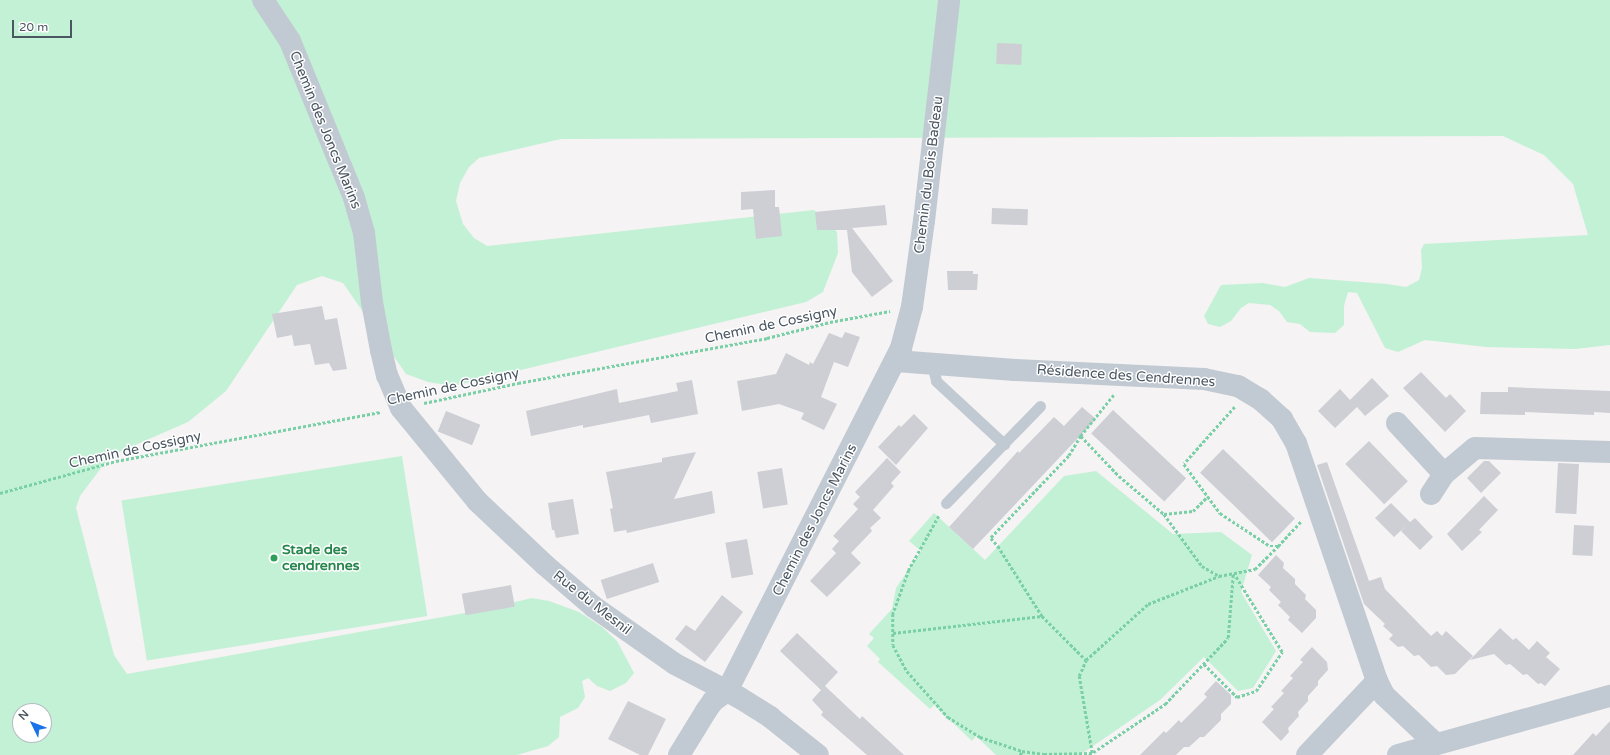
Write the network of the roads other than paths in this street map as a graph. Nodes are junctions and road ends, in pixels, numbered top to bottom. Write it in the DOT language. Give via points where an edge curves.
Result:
graph roads {
  1 [pos="263,0"];
  2 [pos="949,0"];
  3 [pos="899,355"];
  4 [pos="932,363"];
  5 [pos="1040,406"];
  6 [pos="401,408"];
  7 [pos="1397,423"];
  8 [pos="1004,444"];
  9 [pos="1610,452"];
  10 [pos="1444,474"];
  11 [pos="1431,494"];
  12 [pos="946,503"];
  13 [pos="1377,681"];
  14 [pos="727,691"];
  15 [pos="1610,696"];
  16 [pos="1436,744"];
  17 [pos="679,755"];
  18 [pos="818,755"];
  19 [pos="1307,755"];
  20 [pos="1398,755"];
  1 -- 6 [label="street, Chemin des Joncs Marins" via="290,41 354,198 364,233 372,302 381,350 387,375"];
  2 -- 3 [label="street, Chemin du Bois Badeau" via="912,307"];
  3 -- 4 [label="street, Résidence des Cendrennes"];
  3 -- 14 [label="street, Chemin des Joncs Marins"];
  4 -- 8 [label="lane" via="936,380"];
  4 -- 13 [label="street, Résidence des Cendrennes" via="1204,379 1238,386 1249,392 1271,409 1289,429 1296,443"];
  5 -- 8 [label="lane"];
  6 -- 14 [label="street, Rue du Mesnil" via="477,501 545,565 594,607 644,643 675,664"];
  7 -- 10 [label="street"];
  8 -- 12 [label="lane"];
  9 -- 10 [label="street" via="1475,448"];
  10 -- 11 [label="street"];
  13 -- 16 [label="street, Résidence des Cendrennes" via="1384,695"];
  13 -- 19 [label="street"];
  14 -- 17 [label="street" via="706,710"];
  14 -- 18 [label="street, Rue du Mesnil" via="776,721"];
  15 -- 16 [label="street"];
  16 -- 20 [label="street"];
}
